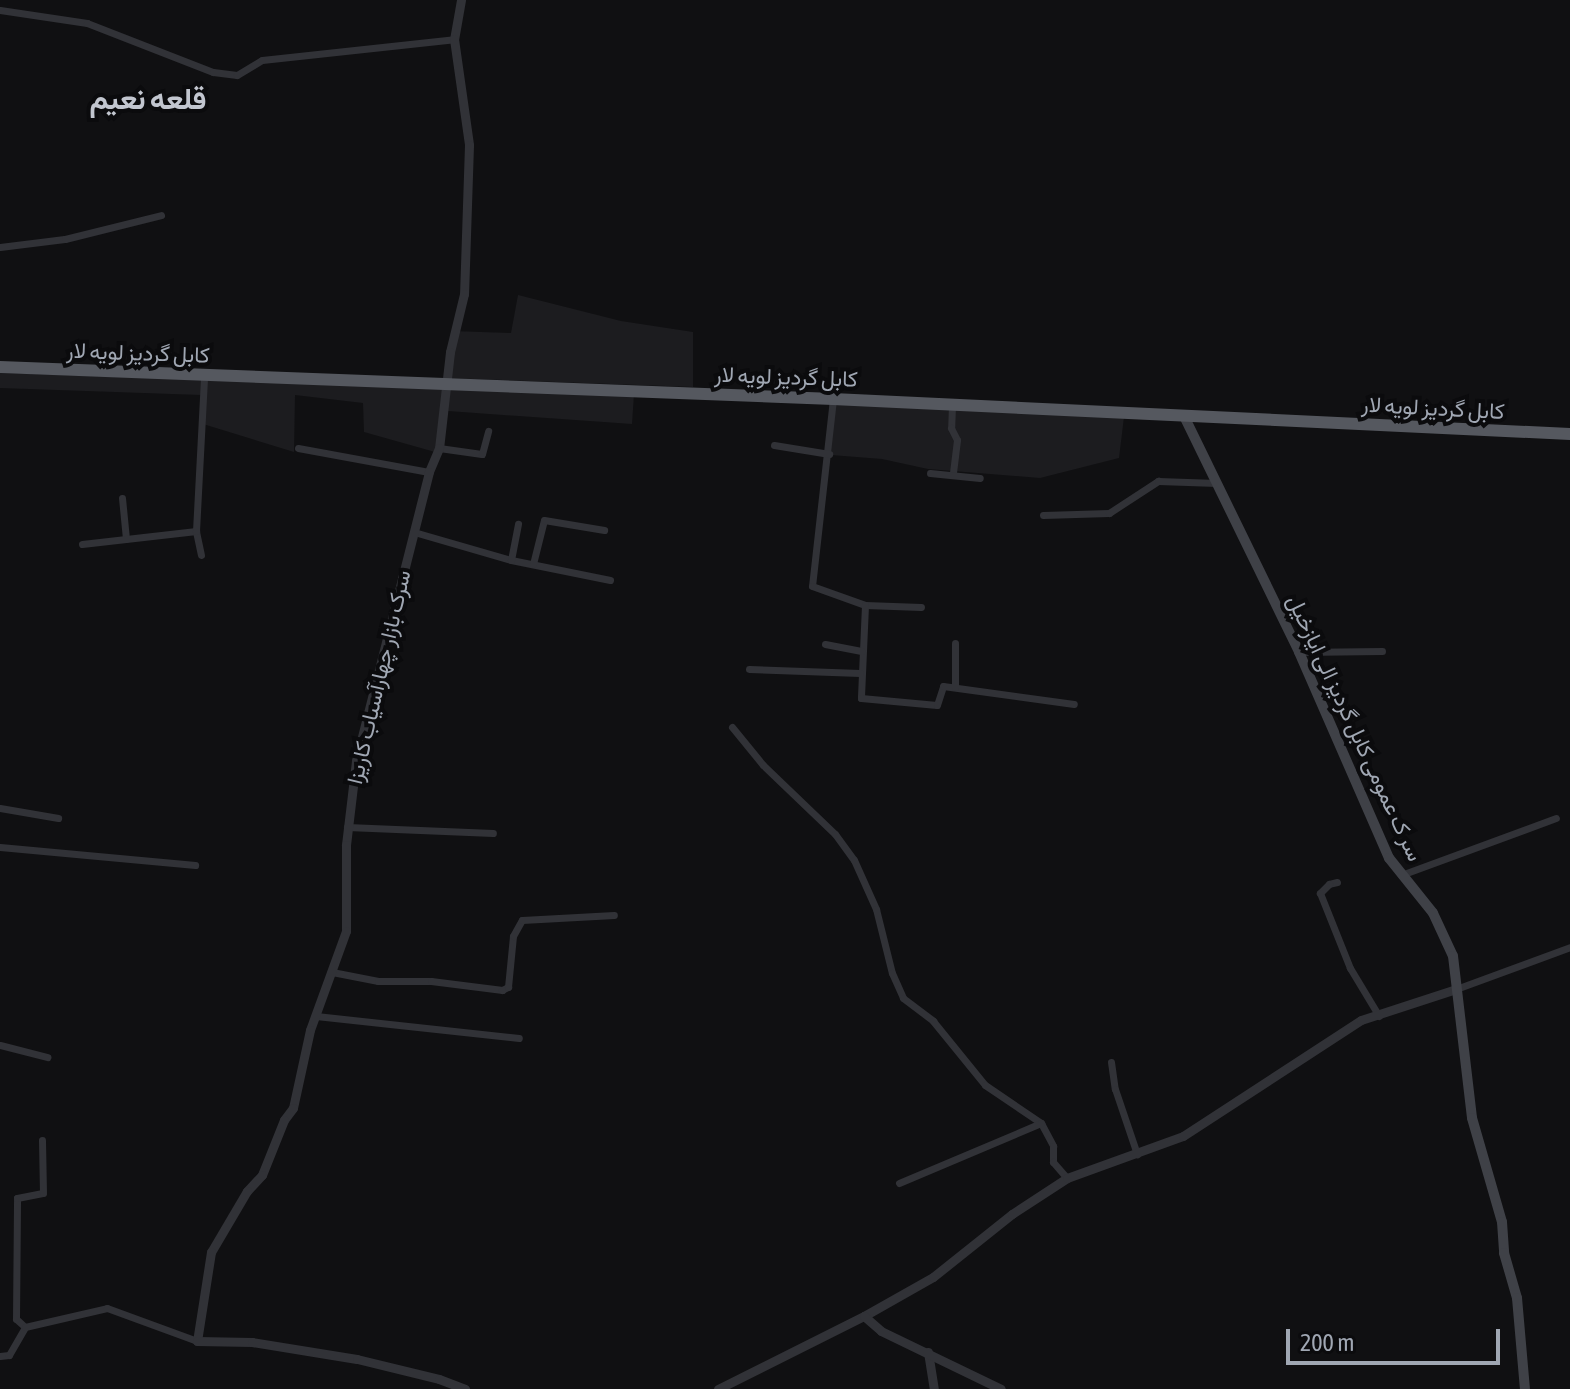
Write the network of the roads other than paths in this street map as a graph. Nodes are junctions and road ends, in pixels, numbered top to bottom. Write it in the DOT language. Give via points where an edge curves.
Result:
graph roads {
  1 [pos="461,0"];
  2 [pos="0,10"];
  3 [pos="454,39"];
  4 [pos="161,215"];
  5 [pos="0,247"];
  6 [pos="0,367"];
  7 [pos="204,377"];
  8 [pos="448,383"];
  9 [pos="833,399"];
  10 [pos="952,405"];
  11 [pos="1184,416"];
  12 [pos="488,431"];
  13 [pos="1570,434"];
  14 [pos="774,445"];
  15 [pos="298,448"];
  16 [pos="439,448"];
  17 [pos="829,454"];
  18 [pos="429,472"];
  19 [pos="930,473"];
  20 [pos="953,473"];
  21 [pos="980,478"];
  22 [pos="1217,483"];
  23 [pos="122,498"];
  24 [pos="1043,515"];
  25 [pos="518,524"];
  26 [pos="604,530"];
  27 [pos="196,531"];
  28 [pos="414,532"];
  29 [pos="126,539"];
  30 [pos="82,544"];
  31 [pos="201,555"];
  32 [pos="511,560"];
  33 [pos="533,564"];
  34 [pos="610,580"];
  35 [pos="865,605"];
  36 [pos="921,607"];
  37 [pos="955,643"];
  38 [pos="825,644"];
  39 [pos="861,651"];
  40 [pos="1382,651"];
  41 [pos="1299,652"];
  42 [pos="749,669"];
  43 [pos="860,673"];
  44 [pos="955,687"];
  45 [pos="1074,704"];
  46 [pos="732,727"];
  47 [pos="0,808"];
  48 [pos="58,818"];
  49 [pos="1556,818"];
  50 [pos="347,827"];
  51 [pos="493,833"];
  52 [pos="0,847"];
  53 [pos="195,865"];
  54 [pos="1401,875"];
  55 [pos="1337,882"];
  56 [pos="614,915"];
  57 [pos="1570,947"];
  58 [pos="332,972"];
  59 [pos="1456,989"];
  60 [pos="316,1016"];
  61 [pos="1379,1016"];
  62 [pos="519,1038"];
  63 [pos="0,1045"];
  64 [pos="47,1057"];
  65 [pos="1111,1062"];
  66 [pos="1041,1123"];
  67 [pos="42,1140"];
  68 [pos="1137,1154"];
  69 [pos="1067,1178"];
  70 [pos="899,1183"];
  71 [pos="864,1316"];
  72 [pos="25,1327"];
  73 [pos="197,1341"];
  74 [pos="928,1352"];
  75 [pos="0,1356"];
  76 [pos="465,1389"];
  77 [pos="718,1389"];
  78 [pos="934,1389"];
  79 [pos="1001,1389"];
  80 [pos="1525,1389"];
  1 -- 3 [label="street, سرک بازار چهارآسیاب کاریزا"];
  2 -- 3 [label="street" via="87,23 213,72 237,75 262,60"];
  3 -- 8 [label="street, سرک بازار چهارآسیاب کاریزا" via="469,145 464,294"];
  4 -- 5 [label="street" via="65,239"];
  6 -- 7 [label="highway, کابل گردیز لویه لار"];
  7 -- 8 [label="highway, کابل گردیز لویه لار"];
  7 -- 27 [label="street"];
  8 -- 9 [label="highway, کابل گردیز لویه لار"];
  8 -- 16 [label="street, سرک بازار چهارآسیاب کاریزا"];
  9 -- 10 [label="highway, کابل گردیز لویه لار"];
  9 -- 17 [label="street"];
  10 -- 11 [label="highway, کابل گردیز لویه لار"];
  10 -- 20 [label="street" via="951,428 957,440"];
  11 -- 13 [label="highway, کابل گردیز لویه لار"];
  11 -- 22 [label="main road, سر ک عمومی کابل گردیز الی ایازخیل"];
  12 -- 16 [label="street" via="482,454"];
  14 -- 17 [label="street"];
  15 -- 18 [label="street"];
  16 -- 18 [label="street, سرک بازار چهارآسیاب کاریزا"];
  17 -- 35 [label="street" via="812,586"];
  18 -- 28 [label="street, سرک بازار چهارآسیاب کاریزا"];
  19 -- 20 [label="street"];
  20 -- 21 [label="street"];
  22 -- 24 [label="street" via="1158,481 1109,513"];
  22 -- 41 [label="main road, سر ک عمومی کابل گردیز الی ایازخیل"];
  23 -- 29 [label="street"];
  25 -- 32 [label="street"];
  26 -- 33 [label="street" via="544,520"];
  27 -- 29 [label="street"];
  27 -- 31 [label="street"];
  28 -- 32 [label="street"];
  28 -- 50 [label="street, سرک بازار چهارآسیاب کاریزا" via="356,761"];
  29 -- 30 [label="street"];
  32 -- 33 [label="street"];
  33 -- 34 [label="street"];
  35 -- 36 [label="street"];
  35 -- 39 [label="street"];
  37 -- 44 [label="street"];
  38 -- 39 [label="street"];
  39 -- 43 [label="street"];
  40 -- 41 [label="street"];
  41 -- 54 [label="main road, سر ک عمومی کابل گردیز الی ایازخیل"];
  42 -- 43 [label="street"];
  43 -- 44 [label="street" via="861,698 937,705 941,687"];
  44 -- 45 [label="street"];
  46 -- 66 [label="street" via="854,860 876,909 903,998 933,1021 985,1085"];
  47 -- 48 [label="street"];
  49 -- 54 [label="street"];
  50 -- 51 [label="street"];
  50 -- 58 [label="street, سرک بازار چهارآسیاب کاریزا" via="346,931"];
  52 -- 53 [label="street"];
  54 -- 59 [label="main road, سر ک عمومی کابل گردیز الی ایازخیل" via="1445,935"];
  55 -- 61 [label="street" via="1320,893 1350,968"];
  56 -- 58 [label="street" via="522,920 513,936 508,987 502,990 378,981"];
  57 -- 59 [label="street"];
  58 -- 60 [label="street, سرک بازار چهارآسیاب کاریزا"];
  59 -- 61 [label="street"];
  59 -- 80 [label="main road, سر ک عمومی کابل گردیز الی ایازخیل" via="1472,1118 1517,1298"];
  60 -- 62 [label="street"];
  60 -- 73 [label="street, سرک بازار چهارآسیاب کاریزا" via="293,1108 262,1175 211,1252"];
  61 -- 68 [label="street" via="1350,1026 1183,1136"];
  63 -- 64 [label="street"];
  65 -- 68 [label="street"];
  66 -- 69 [label="street" via="1053,1146 1053,1162"];
  66 -- 70 [label="street"];
  67 -- 72 [label="street" via="43,1193 17,1198 16,1319"];
  68 -- 69 [label="street"];
  69 -- 71 [label="street" via="933,1277"];
  71 -- 74 [label="street" via="881,1331"];
  71 -- 77 [label="street"];
  72 -- 73 [label="street" via="107,1308"];
  72 -- 75 [label="street" via="9,1355"];
  73 -- 76 [label="street" via="252,1342 357,1359"];
  74 -- 78 [label="street"];
  74 -- 79 [label="street"];
}
